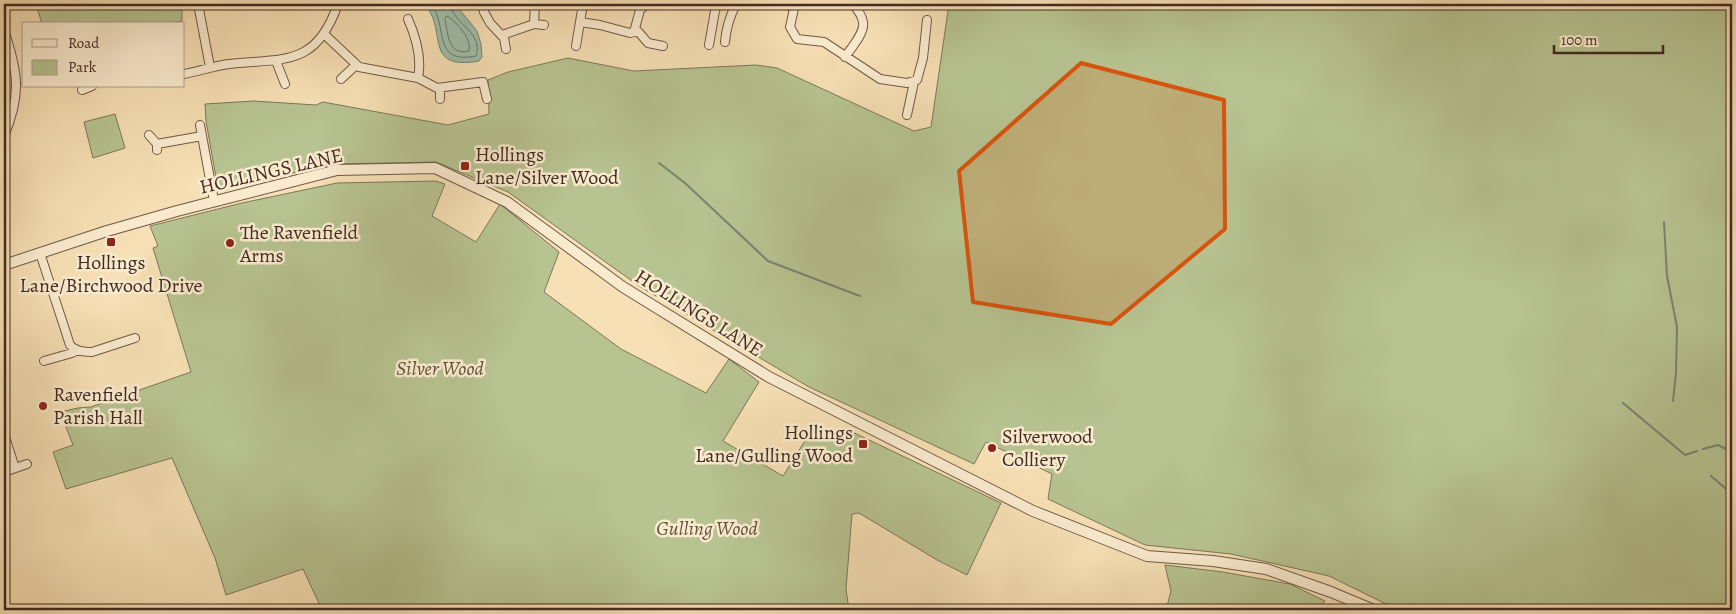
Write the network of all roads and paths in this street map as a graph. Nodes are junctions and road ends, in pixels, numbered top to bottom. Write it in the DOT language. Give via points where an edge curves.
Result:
graph roads {
  1 [pos="198,4"];
  2 [pos="338,4"];
  3 [pos="482,4"];
  4 [pos="535,4"];
  5 [pos="584,4"];
  6 [pos="647,4"];
  7 [pos="707,4"];
  8 [pos="716,4"];
  9 [pos="736,4"];
  10 [pos="782,4"];
  11 [pos="854,4"];
  12 [pos="794,5"];
  13 [pos="408,19"];
  14 [pos="927,20"];
  15 [pos="580,22"];
  16 [pos="534,24"];
  17 [pos="544,25"];
  18 [pos="636,29"];
  19 [pos="4,30"];
  20 [pos="324,34"];
  21 [pos="502,35"];
  22 [pos="725,42"];
  23 [pos="709,45"];
  24 [pos="576,46"];
  25 [pos="663,46"];
  26 [pos="506,49"];
  27 [pos="845,57"];
  28 [pos="276,61"];
  29 [pos="356,65"];
  30 [pos="210,68"];
  31 [pos="185,74"];
  32 [pos="418,78"];
  33 [pos="341,79"];
  34 [pos="914,82"];
  35 [pos="285,84"];
  36 [pos="87,88"];
  37 [pos="440,88"];
  38 [pos="82,90"];
  39 [pos="440,99"];
  40 [pos="487,100"];
  41 [pos="8,115"];
  42 [pos="907,116"];
  43 [pos="200,125"];
  44 [pos="149,135"];
  45 [pos="4,136"];
  46 [pos="202,136"];
  47 [pos="214,201"];
  48 [pos="40,253"];
  49 [pos="4,265"];
  50 [pos="134,338"];
  51 [pos="77,350"];
  52 [pos="44,361"];
  53 [pos="4,434"];
  54 [pos="27,464"];
  55 [pos="14,468"];
  56 [pos="4,472"];
  57 [pos="1374,610"];
  1 -- 30 [label="street"];
  2 -- 20 [label="street"];
  3 -- 21 [label="street" via="490,23"];
  4 -- 16 [label="street"];
  5 -- 15 [label="street"];
  6 -- 18 [label="street" via="640,10"];
  7 -- 8 [label="street"];
  8 -- 23 [label="street"];
  9 -- 22 [label="street"];
  10 -- 12 [label="street"];
  11 -- 27 [label="street" via="864,25"];
  12 -- 27 [label="street" via="790,27 797,39 824,42"];
  13 -- 32 [label="street" via="417,42"];
  14 -- 34 [label="street" via="921,70"];
  15 -- 18 [label="street" via="630,33"];
  15 -- 24 [label="street"];
  16 -- 17 [label="street"];
  16 -- 21 [label="street"];
  18 -- 25 [label="street" via="648,43"];
  19 -- 41 [label="street" via="16,80 16,95"];
  20 -- 28 [label="street" via="307,50"];
  20 -- 29 [label="street"];
  21 -- 26 [label="street"];
  27 -- 34 [label="street" via="880,79"];
  28 -- 30 [label="street"];
  28 -- 35 [label="street"];
  29 -- 32 [label="street"];
  29 -- 33 [label="street"];
  30 -- 31 [label="street"];
  32 -- 37 [label="street"];
  34 -- 42 [label="street"];
  36 -- 38 [label="street"];
  37 -- 39 [label="street"];
  37 -- 40 [label="street" via="483,82"];
  41 -- 45 [label="street"];
  43 -- 46 [label="street"];
  44 -- 46 [label="street" via="157,147"];
  46 -- 47 [label="street"];
  47 -- 48 [label="street, HOLLINGS LANE"];
  47 -- 57 [label="street, HOLLINGS LANE" via="337,170 435,168 507,202 623,287 769,377 1033,511 1147,556 1212,560 1266,570"];
  48 -- 49 [label="street, HOLLINGS LANE"];
  48 -- 51 [label="street" via="70,345"];
  50 -- 51 [label="street" via="92,352"];
  51 -- 52 [label="street"];
  53 -- 55 [label="street"];
  54 -- 55 [label="street"];
  55 -- 56 [label="street"];
}
